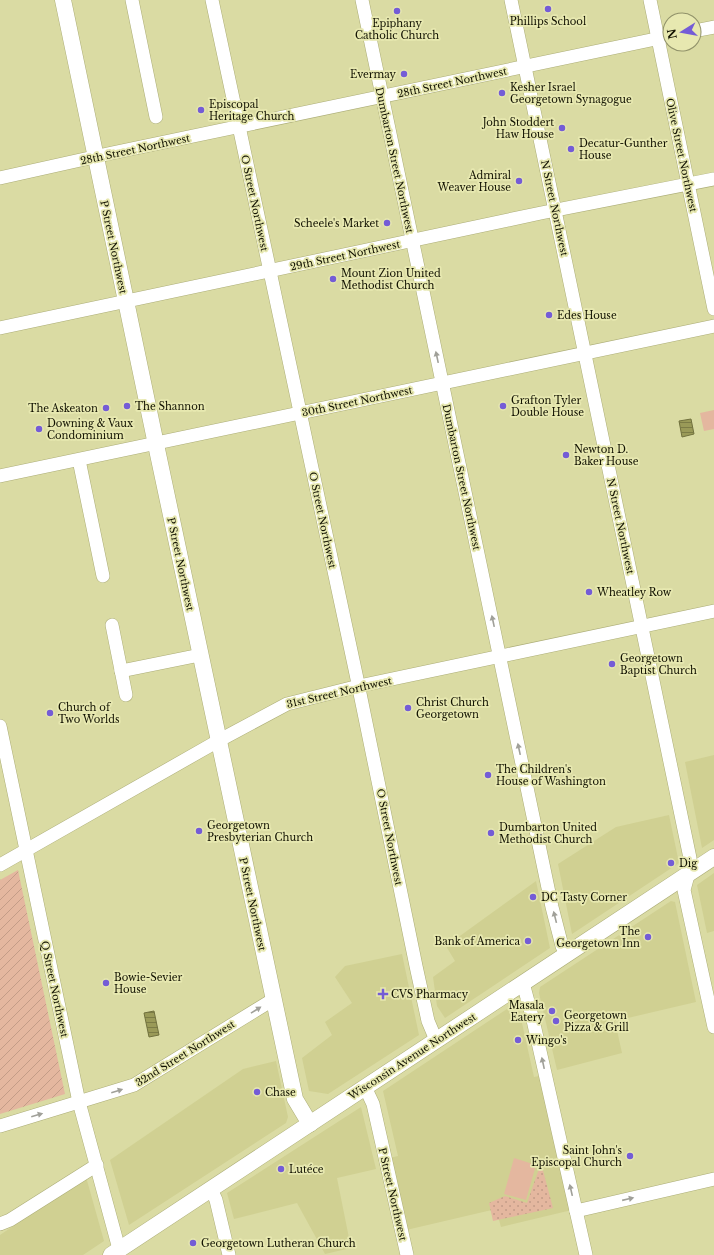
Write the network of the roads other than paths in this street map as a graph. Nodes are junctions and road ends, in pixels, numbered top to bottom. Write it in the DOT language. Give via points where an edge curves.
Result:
graph roads {
  1 [pos="63,0"];
  2 [pos="132,0"];
  3 [pos="212,0"];
  4 [pos="362,0"];
  5 [pos="511,0"];
  6 [pos="650,0"];
  7 [pos="714,27"];
  8 [pos="702,29"];
  9 [pos="662,33"];
  10 [pos="662,38"];
  11 [pos="666,52"];
  12 [pos="525,67"];
  13 [pos="382,96"];
  14 [pos="156,117"];
  15 [pos="239,126"];
  16 [pos="96,157"];
  17 [pos="0,178"];
  18 [pos="714,178"];
  19 [pos="688,184"];
  20 [pos="555,210"];
  21 [pos="412,240"];
  22 [pos="270,270"];
  23 [pos="126,302"];
  24 [pos="714,310"];
  25 [pos="714,326"];
  26 [pos="0,328"];
  27 [pos="584,353"];
  28 [pos="442,383"];
  29 [pos="300,413"];
  30 [pos="155,443"];
  31 [pos="79,460"];
  32 [pos="0,476"];
  33 [pos="103,576"];
  34 [pos="714,611"];
  35 [pos="112,625"];
  36 [pos="642,626"];
  37 [pos="200,655"];
  38 [pos="501,657"];
  39 [pos="121,671"];
  40 [pos="359,686"];
  41 [pos="126,695"];
  42 [pos="0,726"];
  43 [pos="218,741"];
  44 [pos="26,850"];
  45 [pos="714,857"];
  46 [pos="0,866"];
  47 [pos="689,873"];
  48 [pos="566,954"];
  49 [pos="523,983"];
  50 [pos="274,999"];
  51 [pos="714,1027"];
  52 [pos="436,1040"];
  53 [pos="365,1087"];
  54 [pos="79,1102"];
  55 [pos="310,1124"];
  56 [pos="0,1126"];
  57 [pos="96,1165"];
  58 [pos="714,1179"];
  59 [pos="211,1189"];
  60 [pos="576,1210"];
  61 [pos="0,1224"];
  62 [pos="115,1252"];
  63 [pos="229,1255"];
  64 [pos="407,1255"];
  65 [pos="586,1255"];
  1 -- 16 [label="main road, P Street Northwest"];
  2 -- 14 [label="street"];
  3 -- 15 [label="street, O Street Northwest"];
  4 -- 13 [label="street, Dumbarton Street Northwest"];
  5 -- 12 [label="street, N Street Northwest"];
  6 -- 9 [label="street, Olive Street Northwest"];
  7 -- 8 [label="street"];
  10 -- 12 [label="street, 28th Street Northwest"];
  11 -- 19 [label="street, Olive Street Northwest"];
  12 -- 13 [label="street, 28th Street Northwest"];
  12 -- 20 [label="street, N Street Northwest"];
  13 -- 15 [label="street, 28th Street Northwest"];
  13 -- 21 [label="street, Dumbarton Street Northwest"];
  15 -- 16 [label="street, 28th Street Northwest"];
  15 -- 22 [label="street, O Street Northwest"];
  16 -- 17 [label="street, 28th Street Northwest"];
  16 -- 23 [label="main road, P Street Northwest"];
  18 -- 19 [label="street, 29th Street Northwest"];
  19 -- 20 [label="street, 29th Street Northwest"];
  19 -- 24 [label="street, Olive Street Northwest"];
  20 -- 21 [label="street, 29th Street Northwest"];
  20 -- 27 [label="street, N Street Northwest"];
  21 -- 22 [label="street, 29th Street Northwest"];
  28 -- 21 [label="street, Dumbarton Street Northwest, one-way"];
  22 -- 23 [label="street, 29th Street Northwest"];
  22 -- 29 [label="street, O Street Northwest"];
  23 -- 26 [label="street, 29th Street Northwest"];
  23 -- 30 [label="main road, P Street Northwest"];
  25 -- 27 [label="street, 30th Street Northwest"];
  27 -- 28 [label="street, 30th Street Northwest"];
  27 -- 36 [label="street, N Street Northwest"];
  28 -- 29 [label="street, 30th Street Northwest"];
  38 -- 28 [label="street, Dumbarton Street Northwest, one-way"];
  29 -- 30 [label="street, 30th Street Northwest"];
  29 -- 40 [label="street, O Street Northwest"];
  30 -- 31 [label="street, 30th Street Northwest"];
  30 -- 37 [label="main road, P Street Northwest"];
  31 -- 32 [label="street, 30th Street Northwest"];
  31 -- 33 [label="street"];
  34 -- 36 [label="street, 31st Street Northwest"];
  35 -- 39 [label="street"];
  36 -- 38 [label="street, 31st Street Northwest"];
  36 -- 47 [label="street, N Street Northwest" via="691,863"];
  37 -- 39 [label="street"];
  37 -- 43 [label="main road, P Street Northwest"];
  38 -- 40 [label="street, 31st Street Northwest"];
  48 -- 38 [label="street, Dumbarton Street Northwest, one-way" via="552,907"];
  39 -- 41 [label="street"];
  40 -- 43 [label="street, 31st Street Northwest" via="281,706"];
  40 -- 52 [label="street, O Street Northwest" via="416,966 428,1021"];
  42 -- 44 [label="street, Q Street Northwest"];
  43 -- 44 [label="street, 31st Street Northwest"];
  43 -- 50 [label="main road, P Street Northwest"];
  44 -- 46 [label="street, 31st Street Northwest"];
  44 -- 54 [label="street, Q Street Northwest"];
  45 -- 47 [label="main road, Wisconsin Avenue Northwest"];
  47 -- 48 [label="main road, Wisconsin Avenue Northwest"];
  47 -- 51 [label="street, N Street Northwest" via="684,890"];
  48 -- 49 [label="main road, Wisconsin Avenue Northwest"];
  49 -- 52 [label="main road, Wisconsin Avenue Northwest"];
  60 -- 49 [label="street, one-way"];
  54 -- 50 [label="street, 32nd Street Northwest, one-way" via="134,1085"];
  50 -- 55 [label="main road, P Street Northwest" via="295,1099"];
  52 -- 53 [label="main road, Wisconsin Avenue Northwest"];
  53 -- 55 [label="main road, Wisconsin Avenue Northwest"];
  53 -- 64 [label="street, P Street Northwest" via="373,1104"];
  56 -- 54 [label="street, 32nd Street Northwest, one-way"];
  54 -- 57 [label="street, Q Street Northwest"];
  55 -- 59 [label="main road, Wisconsin Avenue Northwest"];
  57 -- 61 [label="street"];
  57 -- 62 [label="street, Q Street Northwest"];
  60 -- 58 [label="street, one-way"];
  59 -- 62 [label="main road, Wisconsin Avenue Northwest"];
  59 -- 63 [label="street"];
  60 -- 65 [label="street"];
}
